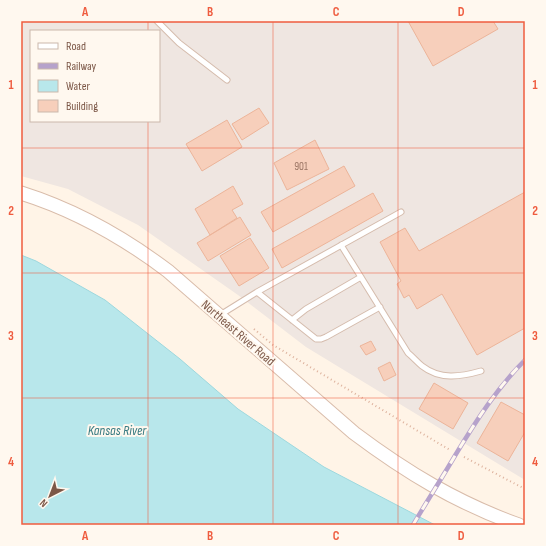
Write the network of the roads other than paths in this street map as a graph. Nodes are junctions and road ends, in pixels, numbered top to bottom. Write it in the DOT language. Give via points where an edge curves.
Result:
graph roads {
  1 [pos="157,21"];
  2 [pos="227,80"];
  3 [pos="21,193"];
  4 [pos="401,212"];
  5 [pos="341,245"];
  6 [pos="361,277"];
  7 [pos="257,292"];
  8 [pos="380,307"];
  9 [pos="219,316"];
  10 [pos="292,320"];
  11 [pos="481,371"];
  12 [pos="519,525"];
  1 -- 2 [label="lane"];
  3 -- 9 [label="street, Northeast River Road" via="41,199 96,224 146,254"];
  4 -- 5 [label="lane"];
  5 -- 6 [label="lane"];
  5 -- 7 [label="lane"];
  6 -- 8 [label="lane"];
  6 -- 10 [label="lane" via="301,312"];
  7 -- 9 [label="lane"];
  7 -- 10 [label="lane"];
  8 -- 10 [label="lane" via="321,339 316,339"];
  8 -- 11 [label="lane" via="408,353 421,366 431,372 455,377"];
  9 -- 12 [label="street, Northeast River Road" via="354,433 386,457 444,492"];
}
